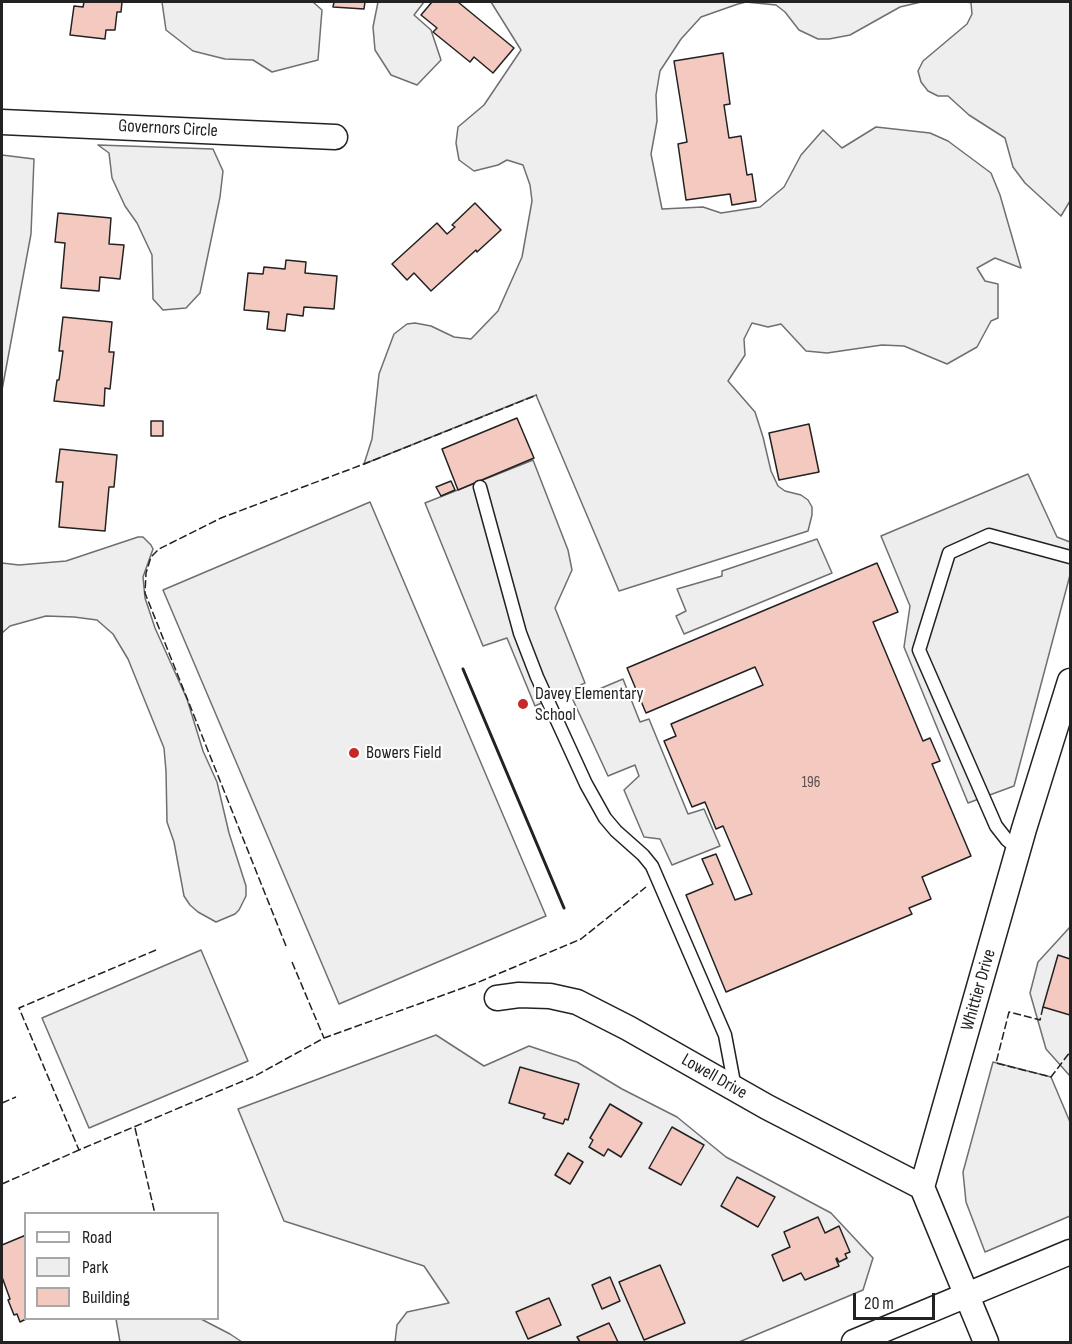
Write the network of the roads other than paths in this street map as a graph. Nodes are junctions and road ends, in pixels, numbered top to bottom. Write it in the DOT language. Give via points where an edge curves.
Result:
graph roads {
  1 [pos="2,122"];
  2 [pos="335,137"];
  3 [pos="480,487"];
  4 [pos="1071,557"];
  5 [pos="1071,681"];
  6 [pos="1018,849"];
  7 [pos="497,998"];
  8 [pos="736,1089"];
  9 [pos="922,1187"];
  10 [pos="1071,1252"];
  11 [pos="966,1295"];
  12 [pos="854,1342"];
  13 [pos="986,1342"];
  1 -- 2 [label="street, Governors Circle"];
  3 -- 8 [label="lane" via="519,633 537,677 605,818 652,866 725,1035"];
  4 -- 6 [label="lane" via="989,535 949,553 919,650 996,826"];
  5 -- 6 [label="street, Whittier Drive"];
  6 -- 9 [label="street, Whittier Drive"];
  7 -- 8 [label="street, Lowell Drive" via="550,996 577,1002"];
  8 -- 9 [label="street, Lowell Drive"];
  9 -- 11 [label="street"];
  10 -- 11 [label="street"];
  11 -- 12 [label="street"];
  11 -- 13 [label="street"];
}
